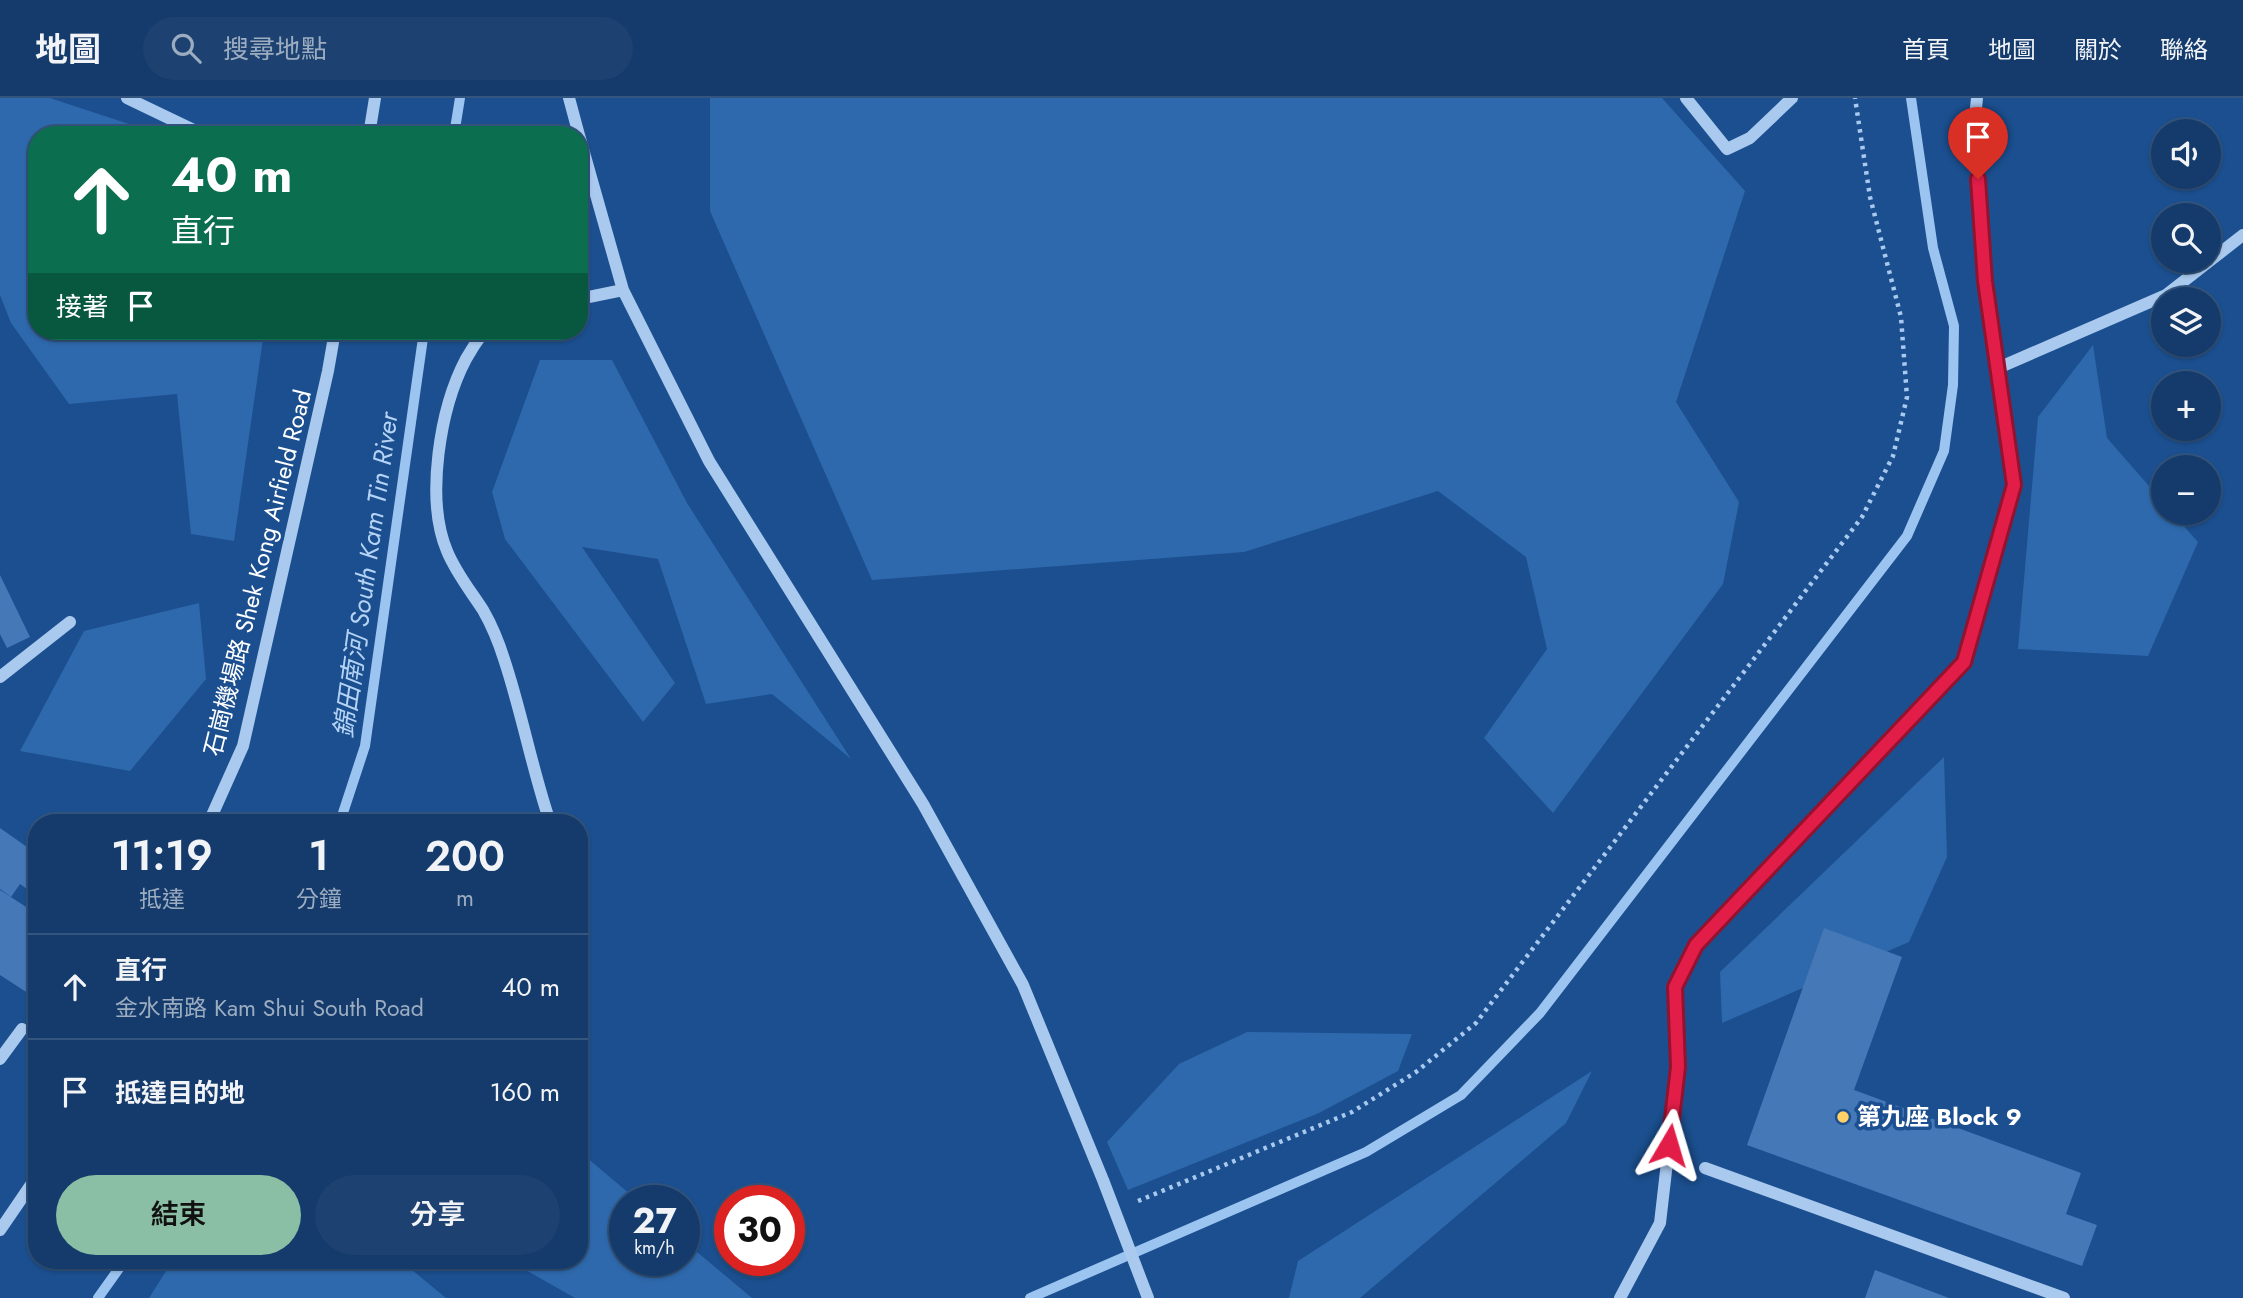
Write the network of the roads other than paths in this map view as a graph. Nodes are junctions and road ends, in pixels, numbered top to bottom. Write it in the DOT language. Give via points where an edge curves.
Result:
graph roads {
  1 [pos="127,98"];
  2 [pos="375,98"];
  3 [pos="569,98"];
  4 [pos="1686,98"];
  5 [pos="1792,98"];
  6 [pos="1977,98"];
  7 [pos="185,126"];
  8 [pos="370,126"];
  9 [pos="577,126"];
  10 [pos="588,167"];
  11 [pos="2243,234"];
  12 [pos="623,290"];
  13 [pos="588,297"];
  14 [pos="333,340"];
  15 [pos="478,340"];
  16 [pos="1998,368"];
  17 [pos="70,622"];
  18 [pos="0,677"];
  19 [pos="213,814"];
  20 [pos="547,814"];
  21 [pos="22,1029"];
  22 [pos="0,1059"];
  23 [pos="1705,1168"];
  24 [pos="28,1189"];
  25 [pos="0,1230"];
  26 [pos="1148,1298"];
  27 [pos="1620,1298"];
  28 [pos="2064,1298"];
  1 -- 7 [label="street"];
  2 -- 8 [label="street"];
  3 -- 9 [label="street"];
  4 -- 5 [label="street" via="1727,149 1750,138"];
  6 -- 16 [label="street" via="1974,129 1985,281"];
  10 -- 12 [label="street"];
  11 -- 16 [label="street" via="2166,295"];
  12 -- 13 [label="street"];
  12 -- 26 [label="street" via="709,461 923,804 1023,985"];
  14 -- 19 [label="street, 石崗機場路 Shek Kong Airfield Road" via="243,746"];
  15 -- 20 [label="street" via="465,360 446,413 437,507 446,548 462,582 484,612 503,657"];
  16 -- 27 [label="street" via="2014,485 1964,662 1696,945 1675,987 1678,1067 1660,1223"];
  17 -- 18 [label="street"];
  21 -- 22 [label="street"];
  23 -- 28 [label="street"];
  24 -- 25 [label="street"];
}
